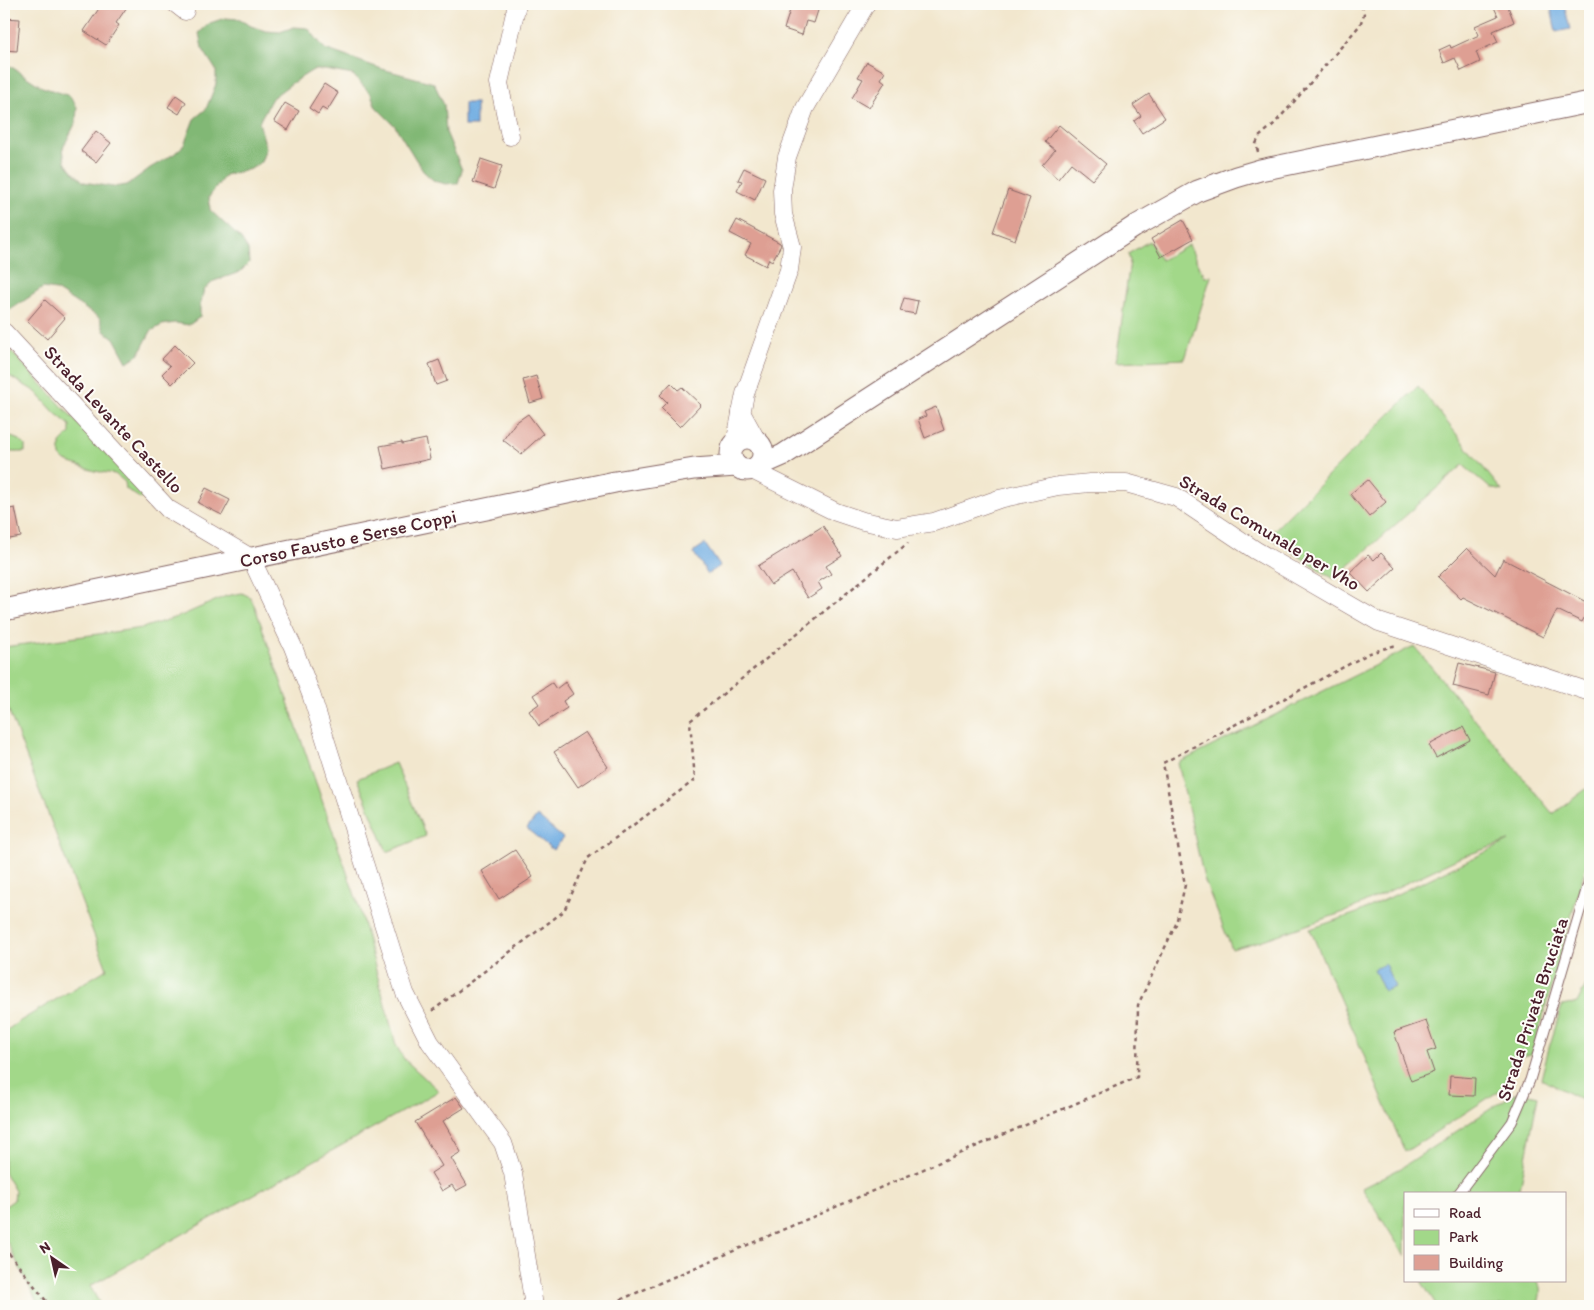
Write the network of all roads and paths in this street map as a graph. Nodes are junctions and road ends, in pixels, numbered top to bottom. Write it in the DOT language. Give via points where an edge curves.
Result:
graph roads {
  1 [pos="517,4"];
  2 [pos="866,4"];
  3 [pos="1361,4"];
  4 [pos="1590,102"];
  5 [pos="510,136"];
  6 [pos="1260,170"];
  7 [pos="4,332"];
  8 [pos="741,412"];
  9 [pos="819,432"];
  10 [pos="757,442"];
  11 [pos="743,459"];
  12 [pos="911,541"];
  13 [pos="251,558"];
  14 [pos="4,610"];
  15 [pos="1396,645"];
  16 [pos="1590,692"];
  17 [pos="1590,877"];
  18 [pos="418,1021"];
  19 [pos="1460,1192"];
  20 [pos="4,1247"];
  21 [pos="50,1306"];
  22 [pos="534,1306"];
  23 [pos="606,1306"];
  1 -- 5 [label="street" via="499,82"];
  2 -- 8 [label="street" via="805,108 787,157 782,190 783,214 792,248 790,270"];
  3 -- 6 [label="path" via="1364,14 1360,25 1294,103 1259,137 1256,144"];
  4 -- 6 [label="street"];
  6 -- 9 [label="street" via="1198,191 1134,227"];
  7 -- 13 [label="street, Strada Levante Castello" via="168,509"];
  8 -- 10 [label="street"];
  8 -- 11 [label="street"];
  9 -- 10 [label="street" via="792,439"];
  9 -- 11 [label="street" via="783,455"];
  10 -- 11 [label="street" via="763,459"];
  11 -- 13 [label="street, Corso Fausto e Serse Coppi" via="713,456 694,470 615,482"];
  11 -- 16 [label="street, Strada Comunale per Vho" via="836,512 863,522 897,528 934,522 999,499 1058,486 1126,483 1176,497 1255,550 1379,622"];
  12 -- 18 [label="path" via="690,721 695,780 588,858 564,911"];
  13 -- 14 [label="street, Corso Fausto e Serse Coppi"];
  13 -- 18 [label="street" via="312,694 405,993"];
  15 -- 23 [label="path" via="1370,653 1163,763 1185,885 1176,924 1138,1005 1137,1077"];
  17 -- 19 [label="lane, Strada Privata Bruciata" via="1523,1097 1512,1122"];
  18 -- 22 [label="street" via="503,1143 508,1155"];
  20 -- 21 [label="path"];
}
